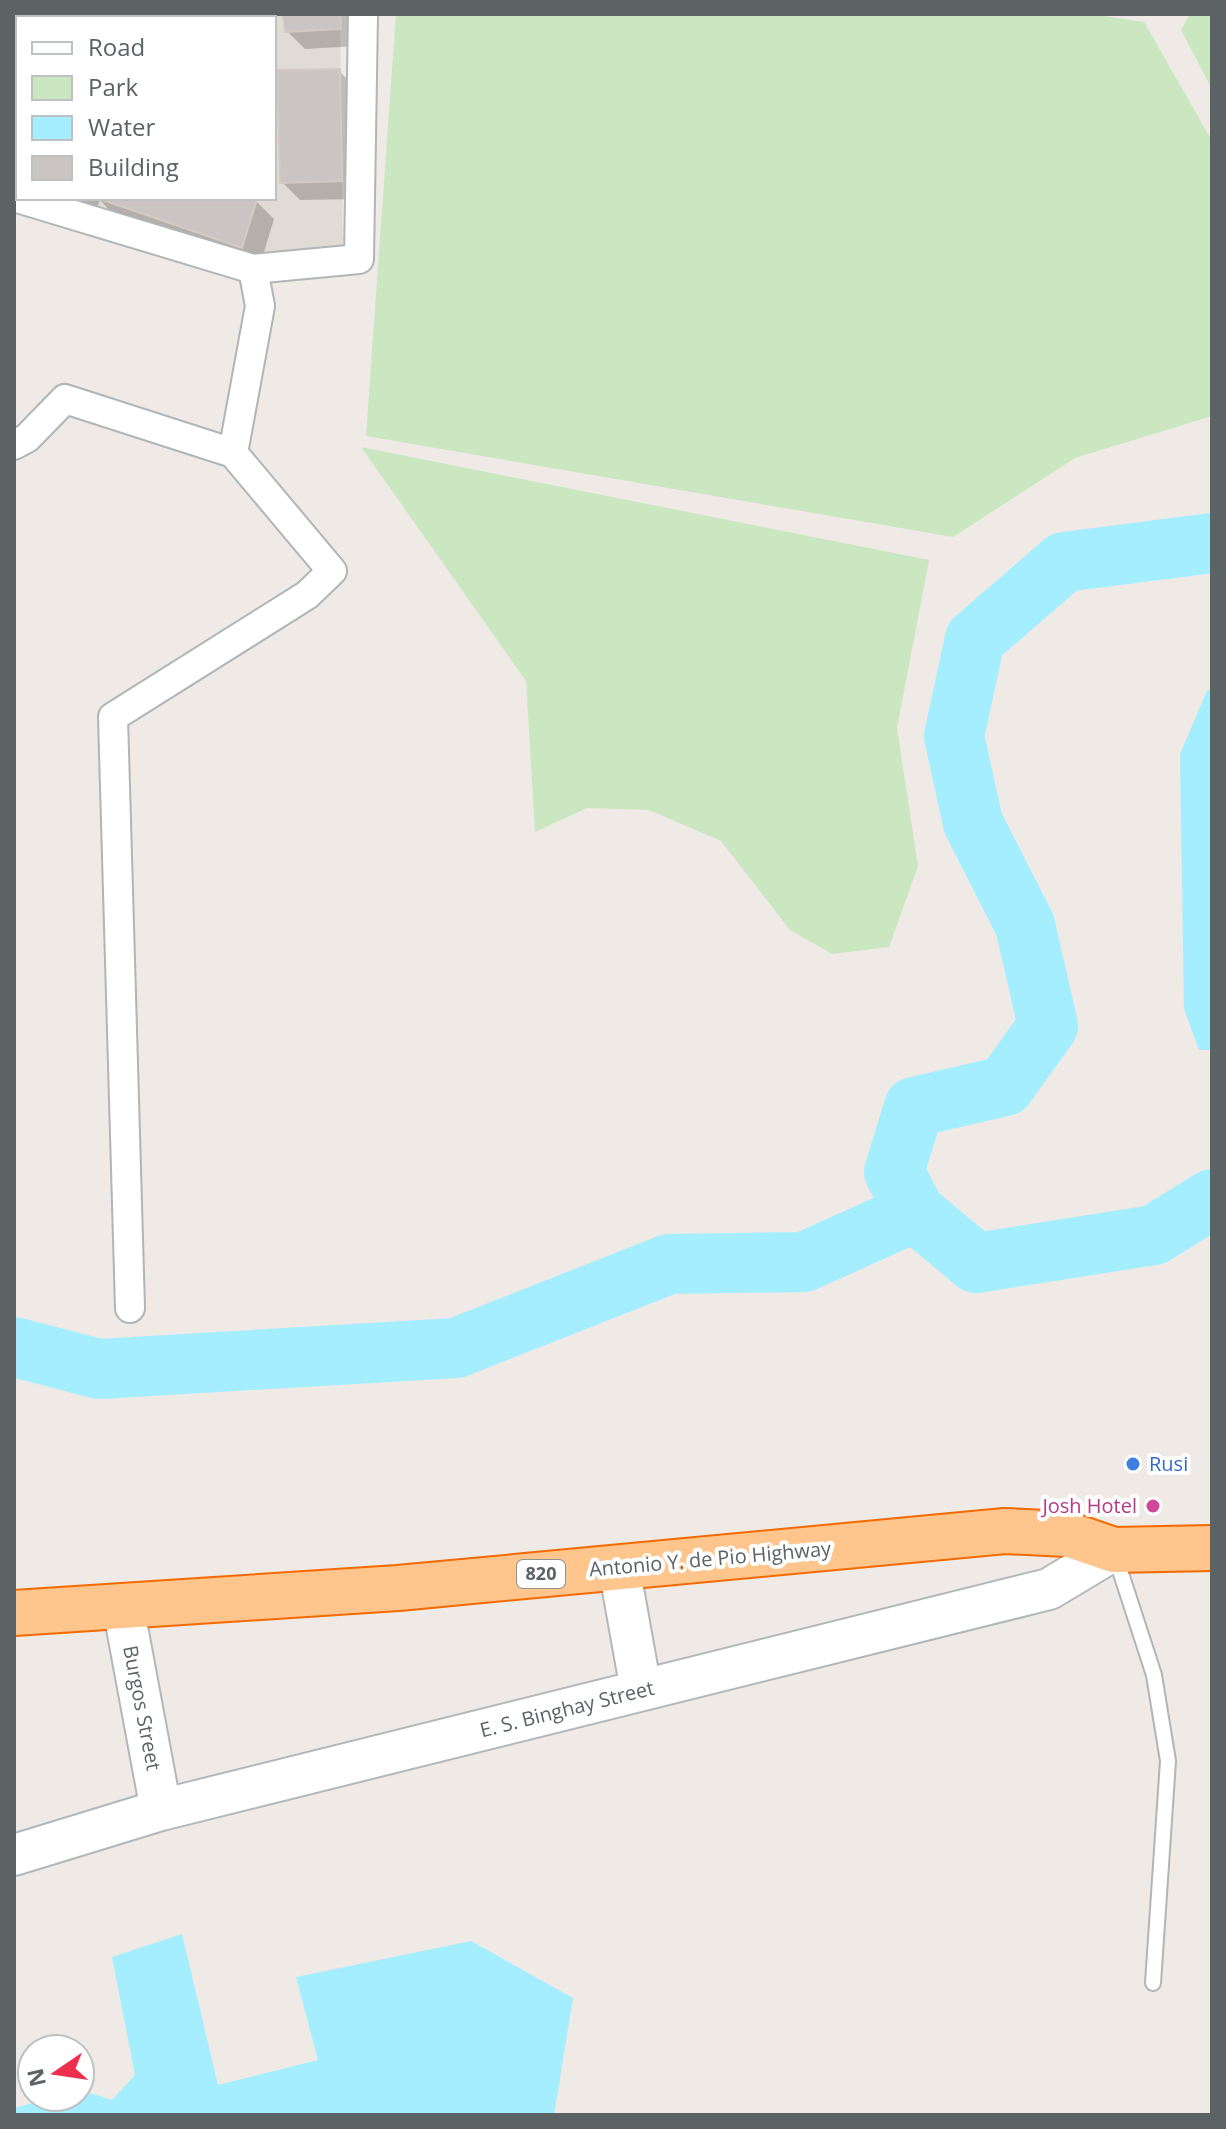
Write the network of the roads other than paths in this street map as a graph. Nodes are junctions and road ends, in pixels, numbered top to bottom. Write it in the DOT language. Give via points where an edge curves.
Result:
graph roads {
  1 [pos="363,14"];
  2 [pos="24,200"];
  3 [pos="253,269"];
  4 [pos="14,445"];
  5 [pos="233,453"];
  6 [pos="130,1308"];
  7 [pos="1212,1548"];
  8 [pos="1114,1550"];
  9 [pos="619,1567"];
  10 [pos="123,1606"];
  11 [pos="14,1613"];
  12 [pos="641,1690"];
  13 [pos="161,1810"];
  14 [pos="14,1855"];
  15 [pos="1153,1983"];
  1 -- 3 [label="street" via="359,259"];
  2 -- 3 [label="street"];
  3 -- 5 [label="street" via="260,306"];
  4 -- 5 [label="street" via="65,399"];
  5 -- 6 [label="street" via="332,571 307,595 113,717"];
  7 -- 8 [label="highway, Antonio Y. de Pio Highway / 820"];
  8 -- 9 [label="highway, Antonio Y. de Pio Highway / 820" via="1067,1534 1005,1531"];
  8 -- 12 [label="street, E. S. Binghay Street" via="1049,1589"];
  8 -- 15 [label="lane" via="1154,1675 1168,1761"];
  9 -- 10 [label="highway, Antonio Y. de Pio Highway / 820"];
  9 -- 12 [label="street"];
  10 -- 11 [label="highway, Antonio Y. de Pio Highway / 820"];
  10 -- 13 [label="street, Burgos Street"];
  12 -- 13 [label="street, E. S. Binghay Street"];
  13 -- 14 [label="street, E. S. Binghay Street"];
}
